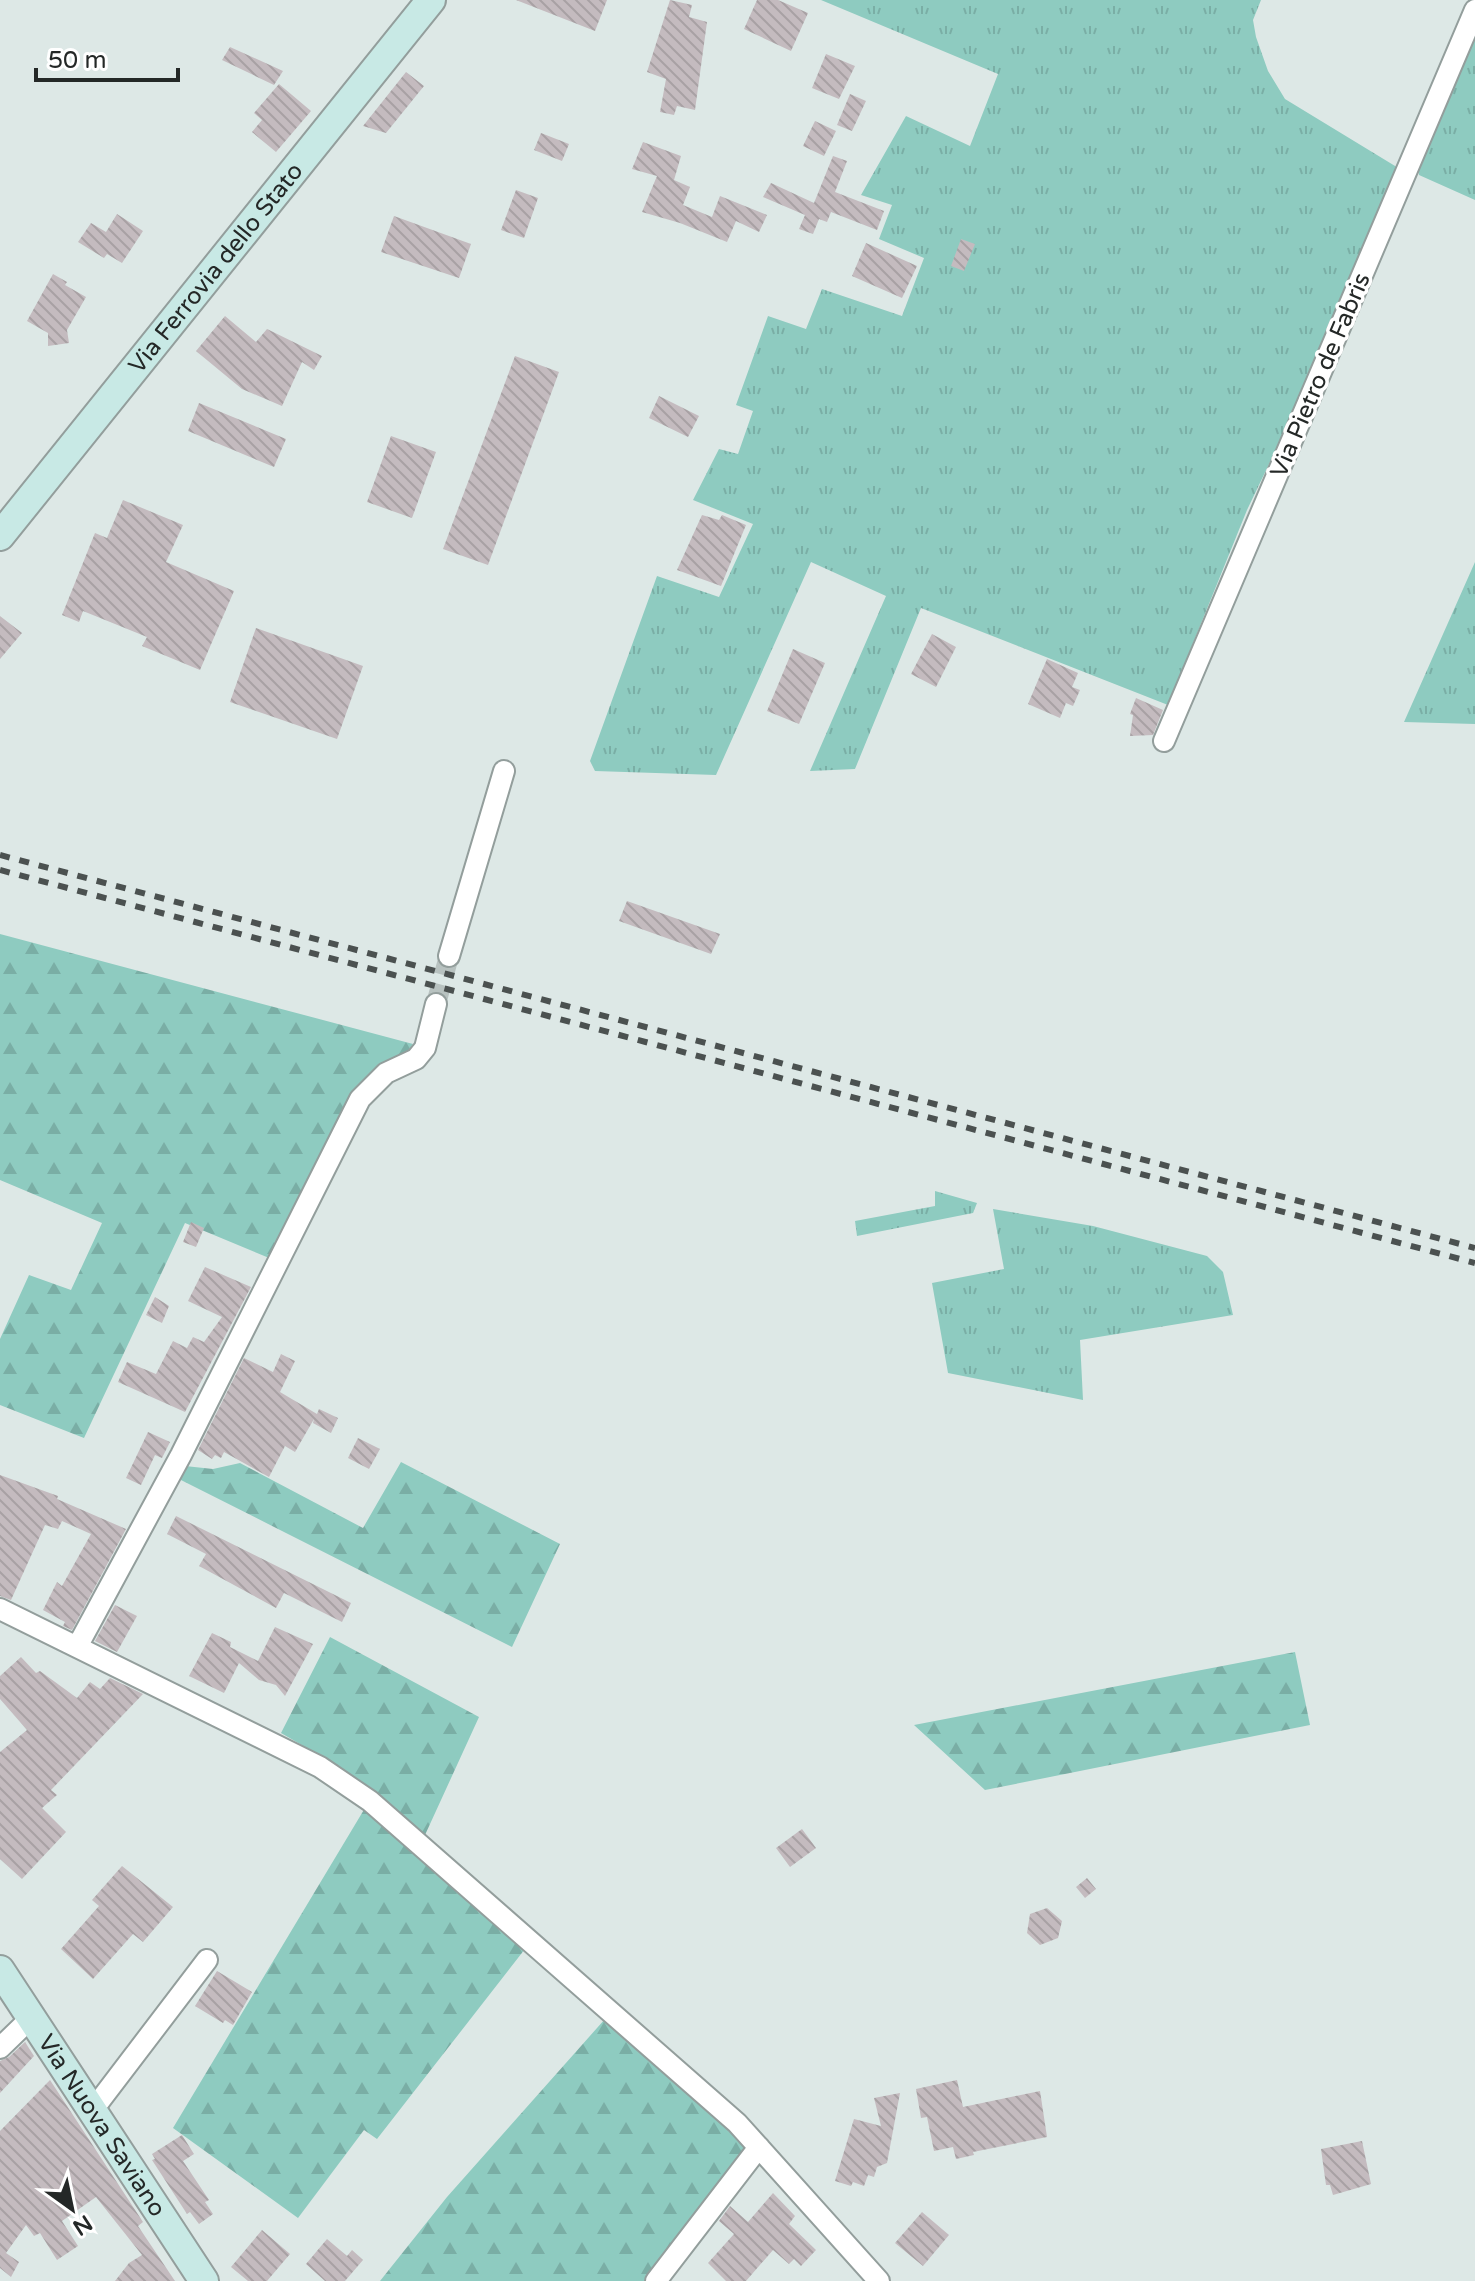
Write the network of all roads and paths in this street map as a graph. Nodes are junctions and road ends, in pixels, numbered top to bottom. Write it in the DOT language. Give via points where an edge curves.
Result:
graph roads {
  1 [pos="431,0"];
  2 [pos="1475,10"];
  3 [pos="0,536"];
  4 [pos="1164,741"];
  5 [pos="504,771"];
  6 [pos="449,956"];
  7 [pos="436,1004"];
  8 [pos="0,1609"];
  9 [pos="77,1647"];
  10 [pos="207,1960"];
  11 [pos="0,1970"];
  12 [pos="31,2018"];
  13 [pos="0,2048"];
  14 [pos="92,2111"];
  15 [pos="759,2147"];
  16 [pos="204,2281"];
  17 [pos="656,2281"];
  18 [pos="879,2281"];
  1 -- 3 [label="main road, Via Ferrovia dello Stato"];
  2 -- 4 [label="street, Via Pietro de Fabris"];
  5 -- 6 [label="street"];
  7 -- 9 [label="street" via="425,1048 416,1059 386,1073 360,1099 181,1455"];
  8 -- 9 [label="street"];
  9 -- 15 [label="street" via="320,1767 370,1801"];
  10 -- 14 [label="street"];
  11 -- 12 [label="main road, Via Nuova Saviano"];
  12 -- 13 [label="street"];
  12 -- 14 [label="main road, Via Nuova Saviano"];
  14 -- 16 [label="main road, Via Nuova Saviano"];
  15 -- 17 [label="street"];
  15 -- 18 [label="street"];
}
